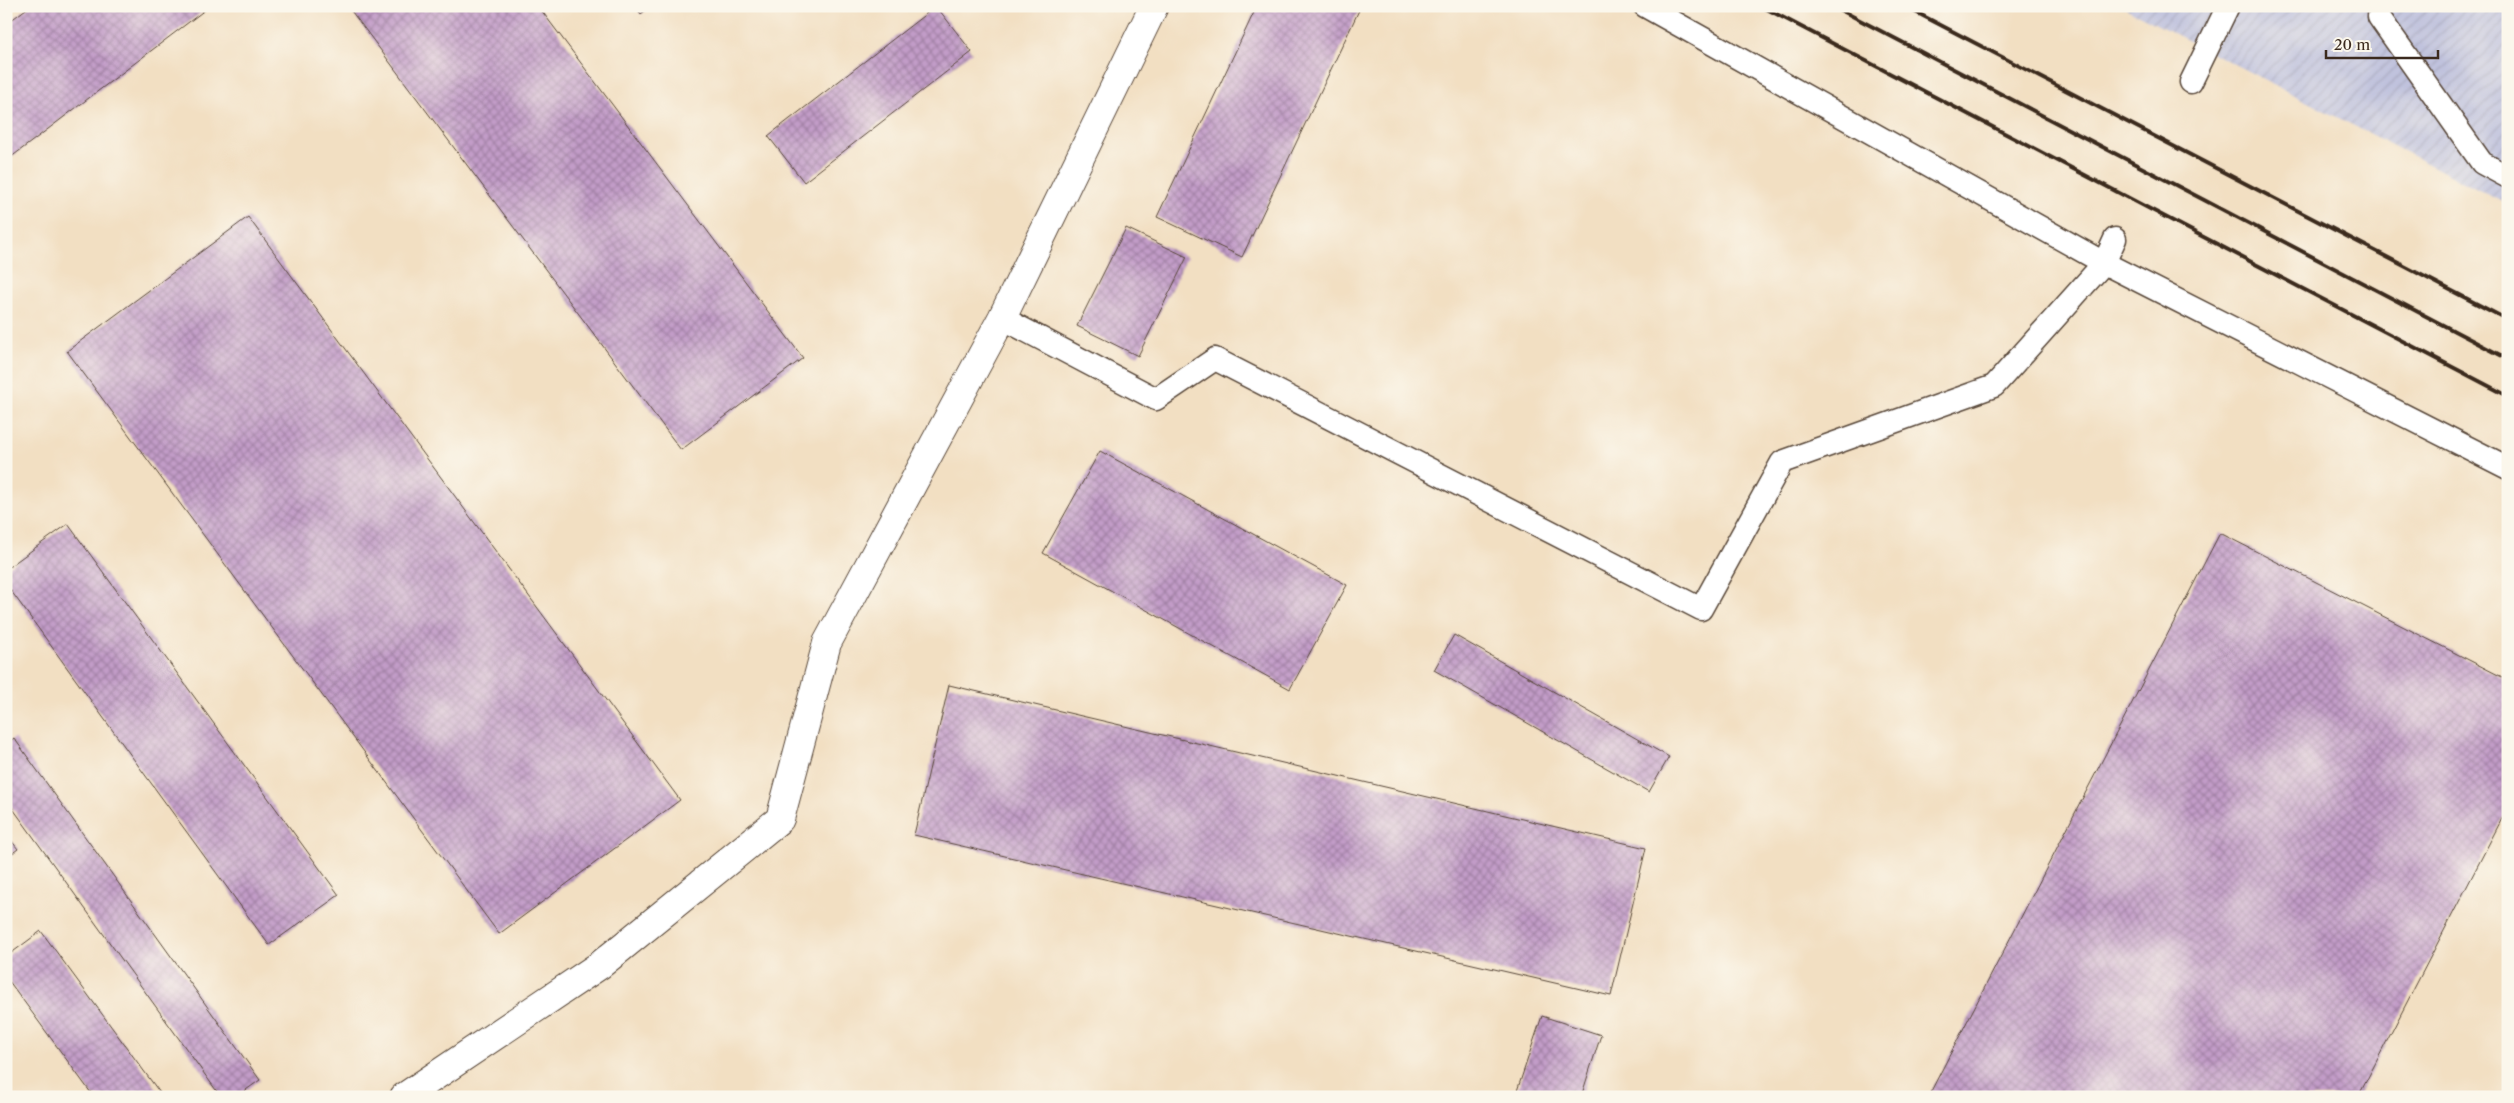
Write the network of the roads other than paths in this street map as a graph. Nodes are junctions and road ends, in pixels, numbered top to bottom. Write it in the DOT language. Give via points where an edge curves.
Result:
graph roads {
  1 [pos="1154,6"];
  2 [pos="1645,6"];
  3 [pos="2228,6"];
  4 [pos="2380,6"];
  5 [pos="2191,82"];
  6 [pos="2508,177"];
  7 [pos="2115,239"];
  8 [pos="2104,263"];
  9 [pos="1002,318"];
  10 [pos="2508,468"];
  11 [pos="404,1097"];
  1 -- 9 [label="street"];
  2 -- 8 [label="lane"];
  3 -- 5 [label="lane"];
  4 -- 6 [label="lane" via="2379,17 2482,163"];
  7 -- 8 [label="lane"];
  8 -- 9 [label="lane" via="1994,386 1782,462 1701,609 1215,359 1156,399"];
  8 -- 10 [label="lane"];
  9 -- 11 [label="street" via="827,643 780,818 600,965"];
}
